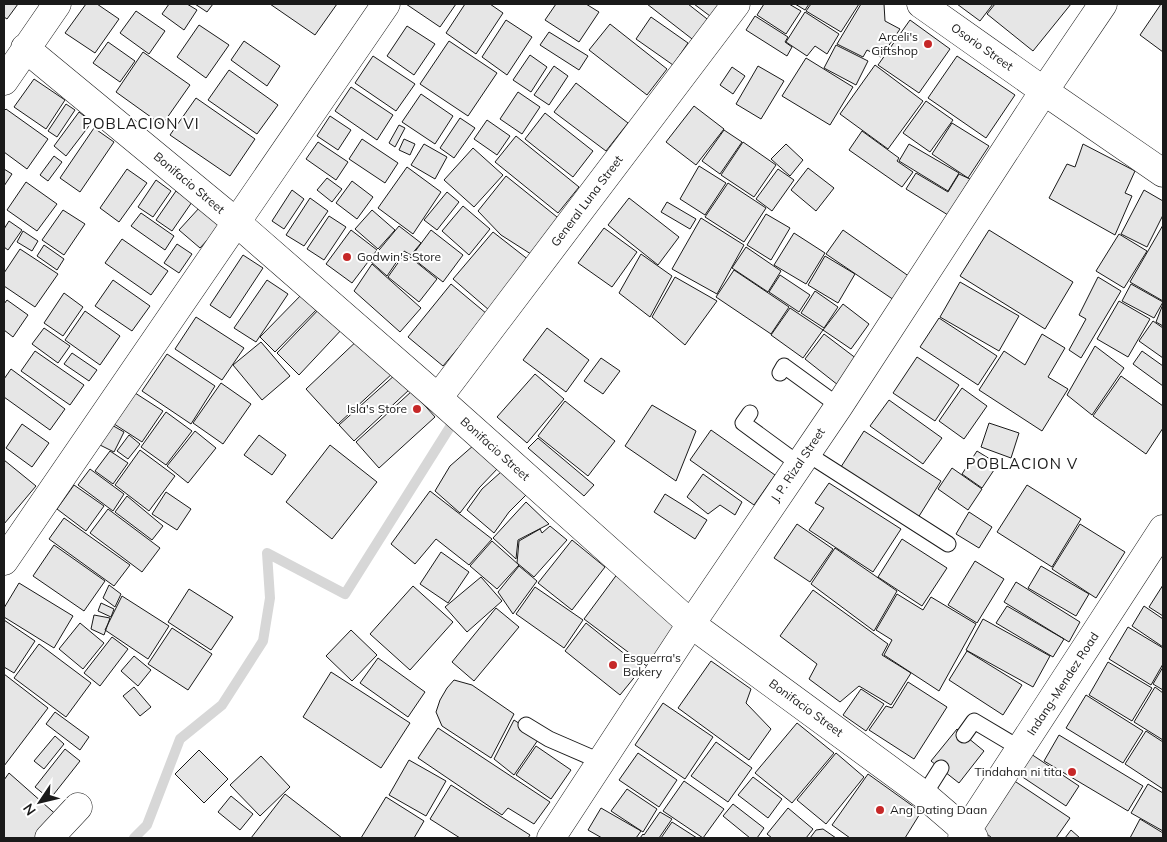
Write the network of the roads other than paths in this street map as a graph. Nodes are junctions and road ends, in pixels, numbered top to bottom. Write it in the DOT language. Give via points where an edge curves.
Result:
graph roads {
  1 [pos="57,4"];
  2 [pos="386,4"];
  3 [pos="736,4"];
  4 [pos="921,4"];
  5 [pos="1103,4"];
  6 [pos="25,48"];
  7 [pos="4,81"];
  8 [pos="1044,91"];
  9 [pos="1163,173"];
  10 [pos="236,222"];
  11 [pos="780,373"];
  12 [pos="438,398"];
  13 [pos="839,406"];
  14 [pos="750,413"];
  15 [pos="803,458"];
  16 [pos="1163,529"];
  17 [pos="948,544"];
  18 [pos="4,560"];
  19 [pos="691,624"];
  20 [pos="526,726"];
  21 [pos="964,735"];
  22 [pos="1021,749"];
  23 [pos="602,762"];
  24 [pos="941,768"];
  25 [pos="924,795"];
  26 [pos="78,807"];
  27 [pos="967,836"];
  28 [pos="49,838"];
  29 [pos="551,838"];
  1 -- 6 [label="street"];
  2 -- 10 [label="street"];
  3 -- 12 [label="street, General Luna Street"];
  4 -- 8 [label="street, Osorio Street"];
  5 -- 8 [label="street, J. P. Rizal Street"];
  6 -- 7 [label="street"];
  6 -- 10 [label="street, Bonifacio Street"];
  8 -- 9 [label="street"];
  8 -- 13 [label="street, J. P. Rizal Street"];
  10 -- 12 [label="street, Bonifacio Street"];
  10 -- 18 [label="street"];
  11 -- 13 [label="lane" via="784,366"];
  12 -- 19 [label="street, Bonifacio Street"];
  13 -- 15 [label="street, J. P. Rizal Street"];
  14 -- 15 [label="lane" via="743,422"];
  15 -- 17 [label="lane"];
  15 -- 19 [label="street, J. P. Rizal Street"];
  16 -- 22 [label="street, Indang-Mendez Road"];
  19 -- 23 [label="street, J. P. Rizal Street"];
  19 -- 25 [label="street, Bonifacio Street"];
  20 -- 23 [label="lane"];
  21 -- 22 [label="lane" via="974,721"];
  22 -- 27 [label="street, Indang-Mendez Road"];
  23 -- 29 [label="street, J. P. Rizal Street"];
  24 -- 25 [label="lane"];
  25 -- 27 [label="street, Bonifacio Street"];
  26 -- 28 [label="street"];
}
